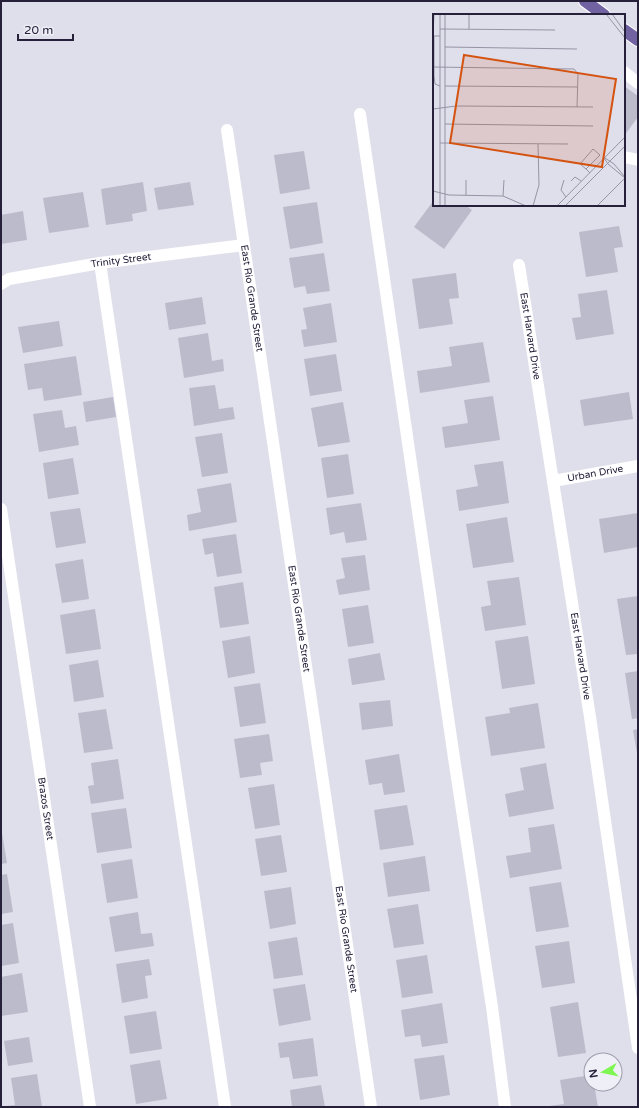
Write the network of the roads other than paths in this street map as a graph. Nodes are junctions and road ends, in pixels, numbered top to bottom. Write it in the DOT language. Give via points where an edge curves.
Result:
graph roads {
  1 [pos="585,1"];
  2 [pos="603,14"];
  3 [pos="625,32"];
  4 [pos="638,40"];
  5 [pos="625,73"];
  6 [pos="638,83"];
  7 [pos="360,114"];
  8 [pos="227,130"];
  9 [pos="625,157"];
  10 [pos="638,160"];
  11 [pos="244,245"];
  12 [pos="100,263"];
  13 [pos="519,265"];
  14 [pos="1,284"];
  15 [pos="638,466"];
  16 [pos="553,481"];
  17 [pos="1,509"];
  18 [pos="638,1048"];
  19 [pos="90,1107"];
  20 [pos="225,1107"];
  21 [pos="372,1107"];
  22 [pos="505,1107"];
  1 -- 2 [label="main road"];
  3 -- 4 [label="main road"];
  5 -- 6 [label="street"];
  7 -- 22 [label="street"];
  8 -- 11 [label="street, East Rio Grande Street"];
  9 -- 10 [label="street"];
  11 -- 12 [label="street, Trinity Street"];
  11 -- 21 [label="street, East Rio Grande Street"];
  12 -- 14 [label="street, Trinity Street" via="9,279"];
  12 -- 20 [label="street"];
  13 -- 16 [label="street, East Harvard Drive"];
  15 -- 16 [label="street, Urban Drive"];
  16 -- 18 [label="street, East Harvard Drive"];
  17 -- 19 [label="street, Brazos Street"];
}
